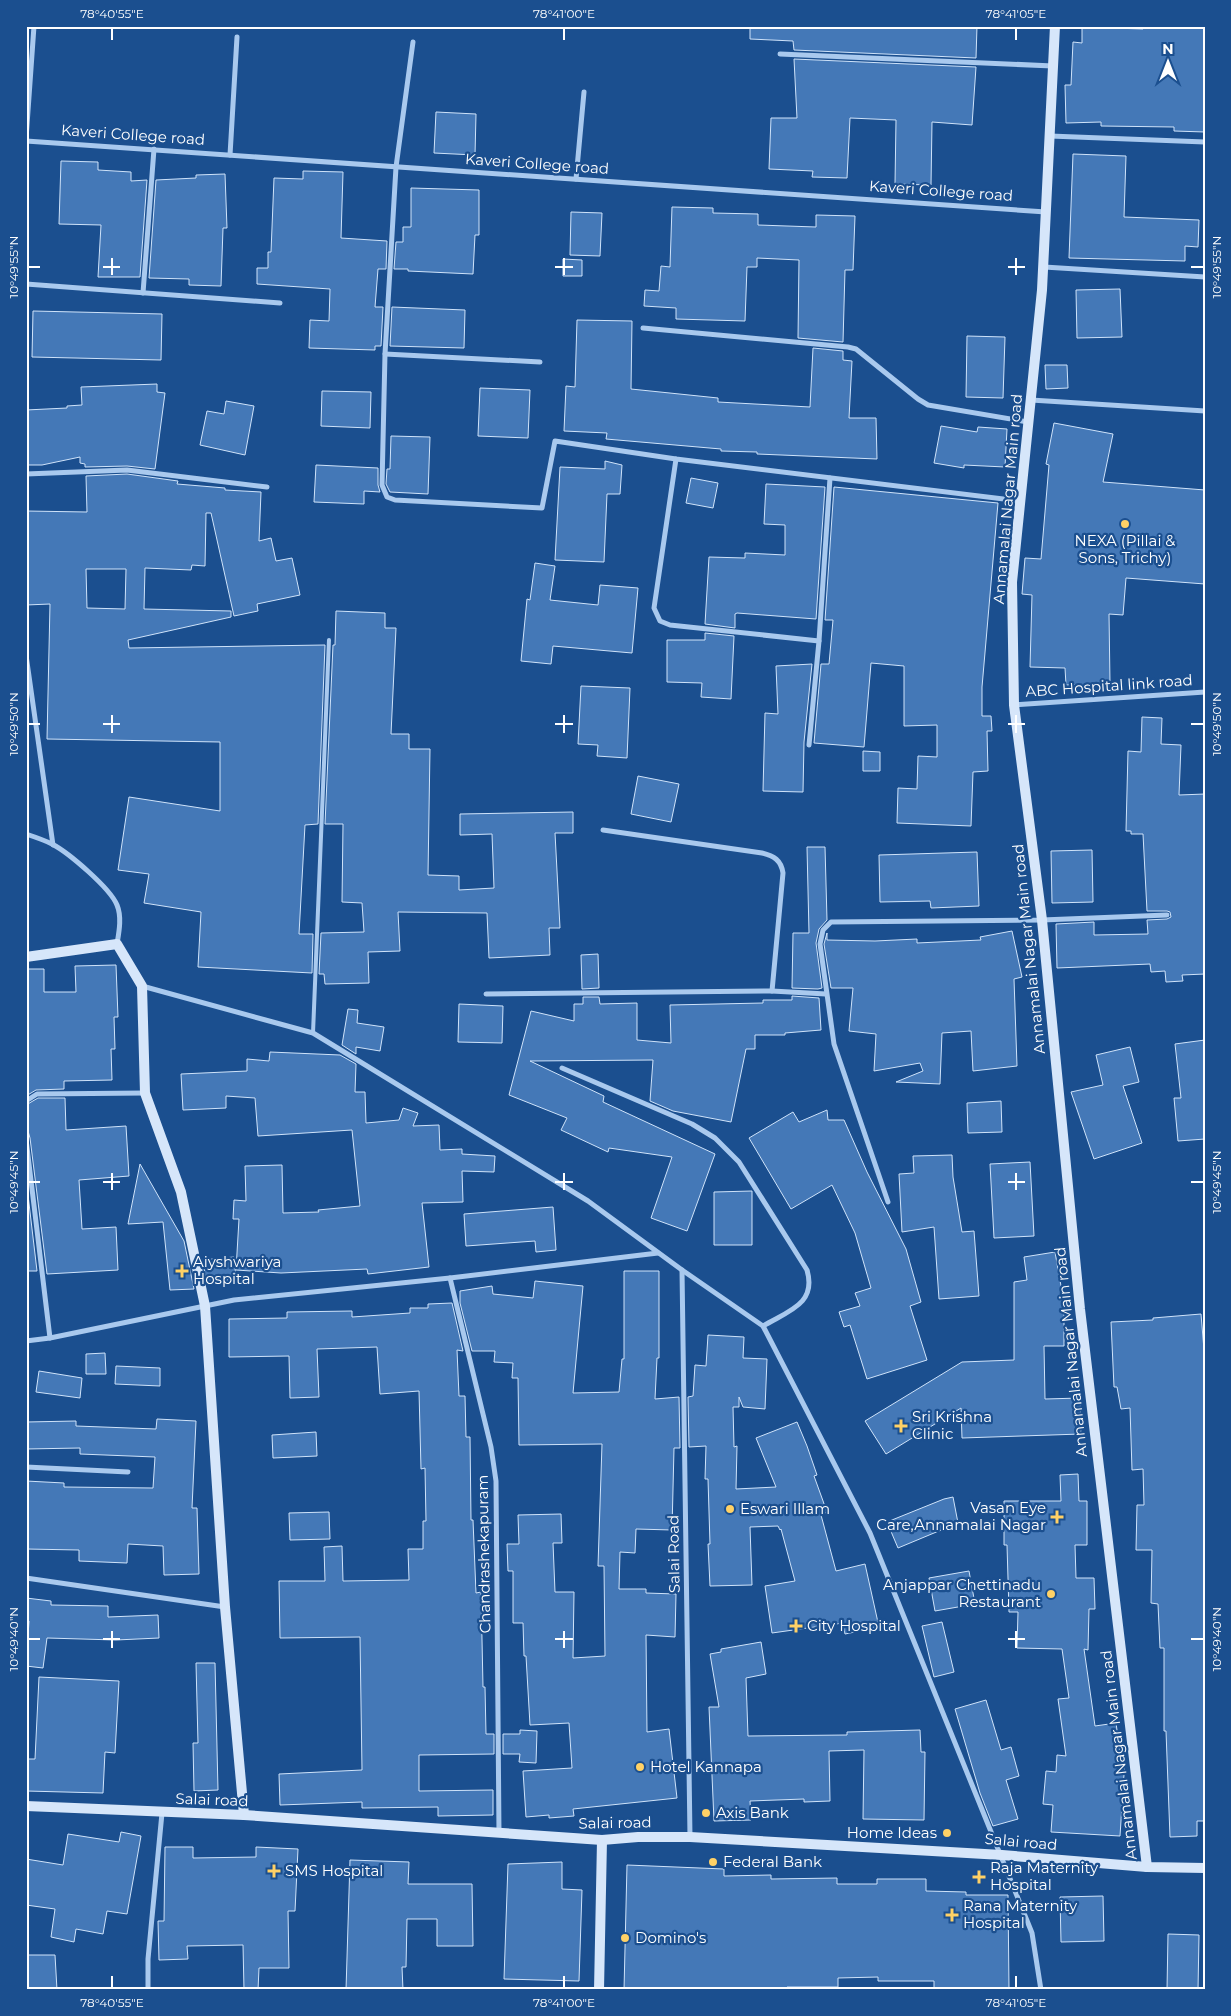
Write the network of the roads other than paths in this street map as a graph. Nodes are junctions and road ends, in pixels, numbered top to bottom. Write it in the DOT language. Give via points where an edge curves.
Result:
graph roads {
  1 [pos="34,26"];
  2 [pos="1055,26"];
  3 [pos="237,37"];
  4 [pos="413,42"];
  5 [pos="780,54"];
  6 [pos="1053,66"];
  7 [pos="584,92"];
  8 [pos="1050,136"];
  9 [pos="26,140"];
  10 [pos="1205,142"];
  11 [pos="154,149"];
  12 [pos="230,155"];
  13 [pos="396,167"];
  14 [pos="576,179"];
  15 [pos="1046,212"];
  16 [pos="1043,267"];
  17 [pos="1205,278"];
  18 [pos="26,284"];
  19 [pos="143,293"];
  20 [pos="280,303"];
  21 [pos="643,328"];
  22 [pos="385,354"];
  23 [pos="540,362"];
  24 [pos="1031,400"];
  25 [pos="1205,412"];
  26 [pos="1029,422"];
  27 [pos="676,459"];
  28 [pos="26,474"];
  29 [pos="830,478"];
  30 [pos="267,487"];
  31 [pos="1020,501"];
  32 [pos="329,640"];
  33 [pos="819,641"];
  34 [pos="26,655"];
  35 [pos="1205,692"];
  36 [pos="1014,705"];
  37 [pos="810,745"];
  38 [pos="603,830"];
  39 [pos="26,834"];
  40 [pos="53,845"];
  41 [pos="1167,915"];
  42 [pos="1042,920"];
  43 [pos="117,944"];
  44 [pos="26,957"];
  45 [pos="142,986"];
  46 [pos="772,991"];
  47 [pos="486,994"];
  48 [pos="826,994"];
  49 [pos="313,1033"];
  50 [pos="562,1068"];
  51 [pos="145,1093"];
  52 [pos="26,1101"];
  53 [pos="26,1139"];
  54 [pos="888,1202"];
  55 [pos="658,1253"];
  56 [pos="682,1270"];
  57 [pos="450,1278"];
  58 [pos="205,1306"];
  59 [pos="763,1326"];
  60 [pos="50,1338"];
  61 [pos="26,1341"];
  62 [pos="26,1467"];
  63 [pos="128,1472"];
  64 [pos="26,1578"];
  65 [pos="225,1607"];
  66 [pos="26,1806"];
  67 [pos="162,1813"];
  68 [pos="244,1815"];
  69 [pos="499,1834"];
  70 [pos="690,1837"];
  71 [pos="602,1840"];
  72 [pos="1002,1855"];
  73 [pos="1147,1867"];
  74 [pos="1205,1868"];
  75 [pos="148,1990"];
  76 [pos="599,1990"];
  77 [pos="1040,1990"];
  1 -- 9 [label="street"];
  2 -- 6 [label="street, Annamalai Nagar Main road"];
  3 -- 12 [label="street"];
  4 -- 13 [label="street"];
  5 -- 6 [label="street"];
  6 -- 8 [label="street, Annamalai Nagar Main road"];
  7 -- 14 [label="street"];
  8 -- 10 [label="street"];
  8 -- 15 [label="street, Annamalai Nagar Main road"];
  9 -- 11 [label="street, Kaveri College road"];
  11 -- 12 [label="street, Kaveri College road"];
  11 -- 19 [label="street"];
  12 -- 13 [label="street, Kaveri College road"];
  13 -- 14 [label="street, Kaveri College road"];
  13 -- 22 [label="street"];
  14 -- 15 [label="street, Kaveri College road"];
  15 -- 16 [label="street, Annamalai Nagar Main road"];
  16 -- 17 [label="street"];
  16 -- 24 [label="street, Annamalai Nagar Main road"];
  18 -- 19 [label="street"];
  19 -- 20 [label="street"];
  21 -- 26 [label="street" via="852,348 928,405"];
  22 -- 23 [label="street"];
  22 -- 27 [label="street" via="382,485 383,492 390,499 542,508 555,441"];
  24 -- 25 [label="street"];
  24 -- 26 [label="street, Annamalai Nagar Main road"];
  26 -- 31 [label="street, Annamalai Nagar Main road"];
  27 -- 29 [label="street"];
  27 -- 33 [label="street" via="654,608 660,621 670,625"];
  28 -- 30 [label="street" via="127,470"];
  29 -- 31 [label="street"];
  29 -- 33 [label="street"];
  31 -- 36 [label="street, Annamalai Nagar Main road" via="1012,582"];
  32 -- 49 [label="lane"];
  33 -- 37 [label="street"];
  34 -- 40 [label="street"];
  35 -- 36 [label="street, ABC Hospital link road"];
  36 -- 42 [label="street, Annamalai Nagar Main road"];
  38 -- 46 [label="street" via="762,854 778,860 783,873"];
  39 -- 40 [label="street"];
  40 -- 43 [label="street" via="109,891 118,906 120,927"];
  41 -- 42 [label="street"];
  42 -- 48 [label="street" via="831,922 823,930 820,944"];
  42 -- 73 [label="street, Annamalai Nagar Main road" via="1080,1309"];
  43 -- 44 [label="street"];
  43 -- 45 [label="street"];
  45 -- 49 [label="street"];
  45 -- 51 [label="street"];
  46 -- 47 [label="street"];
  46 -- 48 [label="street"];
  48 -- 54 [label="street" via="834,1044"];
  49 -- 55 [label="street" via="588,1201"];
  50 -- 59 [label="street" via="692,1124 715,1138 739,1162 807,1270 810,1280 804,1301"];
  51 -- 52 [label="street" via="37,1094"];
  51 -- 58 [label="street" via="181,1192"];
  53 -- 60 [label="street"];
  55 -- 56 [label="street"];
  55 -- 57 [label="street"];
  56 -- 59 [label="street"];
  56 -- 70 [label="street, Salai Road"];
  57 -- 58 [label="street" via="234,1300"];
  57 -- 69 [label="street, Chandrashekapuram" via="491,1447 496,1481"];
  58 -- 60 [label="street"];
  58 -- 65 [label="street"];
  59 -- 72 [label="street" via="870,1533 972,1790"];
  60 -- 61 [label="street"];
  62 -- 63 [label="street"];
  64 -- 65 [label="street"];
  65 -- 68 [label="street"];
  66 -- 67 [label="street, Salai road"];
  67 -- 68 [label="street, Salai road"];
  67 -- 75 [label="street"];
  68 -- 69 [label="street, Salai road"];
  69 -- 71 [label="street, Salai road"];
  70 -- 71 [label="street, Salai road"];
  70 -- 72 [label="street, Salai road"];
  71 -- 76 [label="street"];
  72 -- 73 [label="street, Salai road"];
  72 -- 77 [label="street" via="1032,1933"];
  73 -- 74 [label="street, Salai road"];
}
